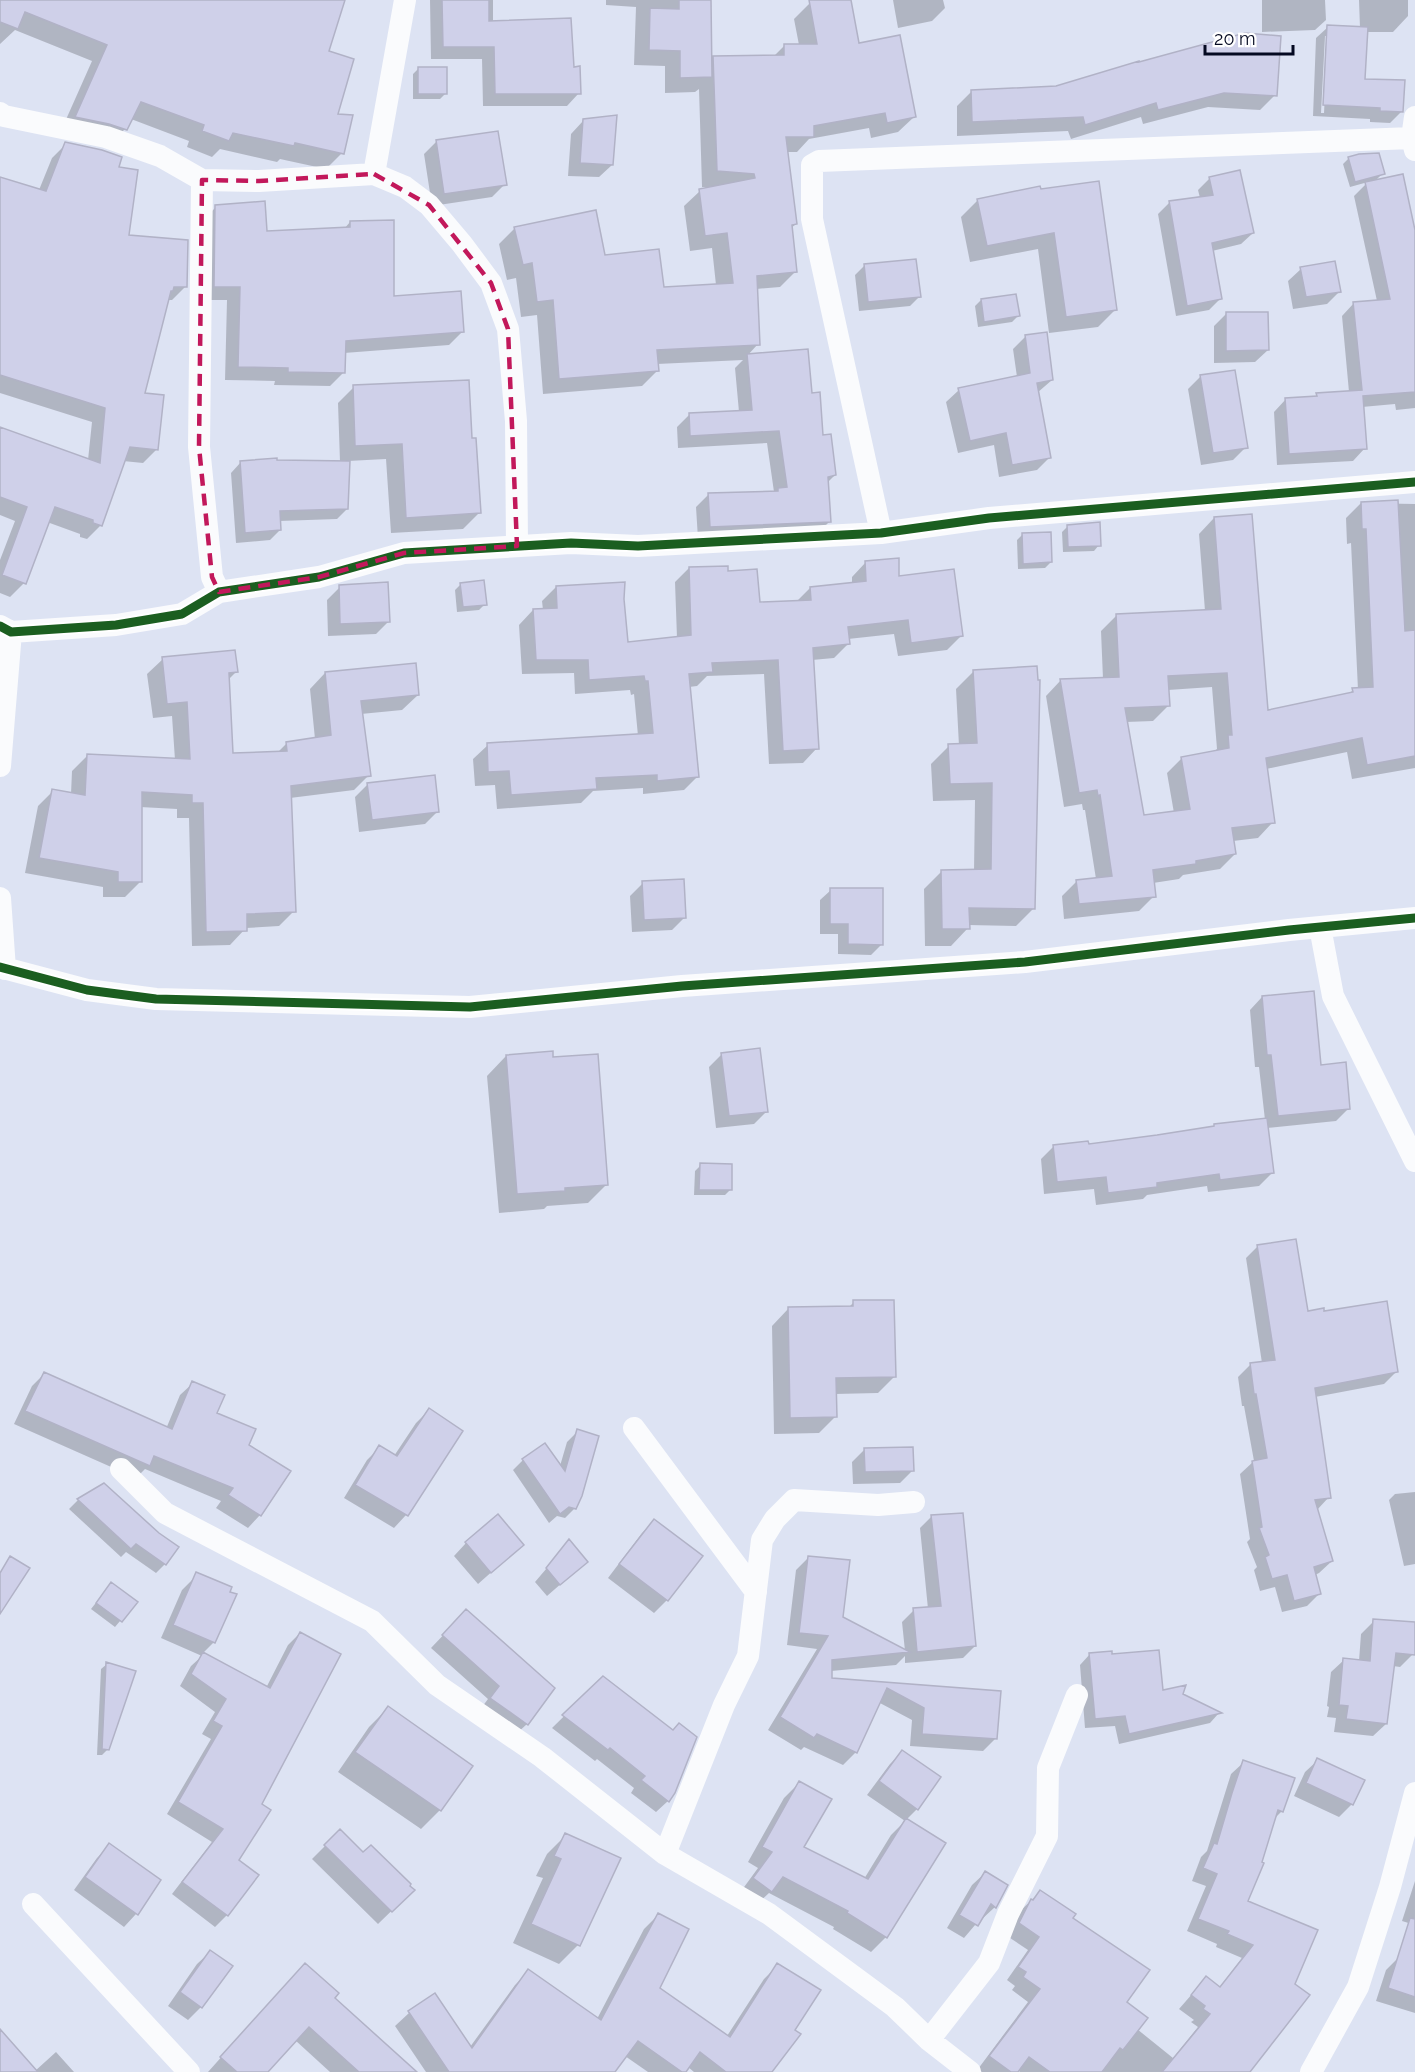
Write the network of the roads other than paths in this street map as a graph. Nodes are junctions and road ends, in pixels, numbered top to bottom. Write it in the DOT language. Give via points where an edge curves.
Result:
graph roads {
  1 [pos="405,0"];
  2 [pos="0,113"];
  3 [pos="1414,135"];
  4 [pos="374,174"];
  5 [pos="202,180"];
  6 [pos="1415,482"];
  7 [pos="881,533"];
  8 [pos="517,546"];
  9 [pos="219,592"];
  10 [pos="6,629"];
  11 [pos="0,766"];
  12 [pos="0,898"];
  13 [pos="1415,918"];
  14 [pos="1320,927"];
  15 [pos="3,968"];
  16 [pos="1415,1161"];
  17 [pos="634,1428"];
  18 [pos="121,1469"];
  19 [pos="914,1502"];
  20 [pos="756,1592"];
  21 [pos="1077,1695"];
  22 [pos="1415,1792"];
  23 [pos="665,1854"];
  24 [pos="33,1904"];
  25 [pos="929,2040"];
  26 [pos="189,2072"];
  27 [pos="970,2072"];
  28 [pos="1311,2072"];
  1 -- 4 [label="street"];
  2 -- 5 [label="street" via="106,137 160,156"];
  3 -- 7 [label="street" via="831,161 812,165 812,219"];
  4 -- 5 [label="street" via="260,182"];
  4 -- 8 [label="street" via="405,187 429,205 491,283 508,329 516,421"];
  5 -- 9 [label="street" via="199,447 212,577"];
  6 -- 7 [label="street" via="989,518"];
  7 -- 8 [label="street" via="638,546"];
  8 -- 9 [label="street" via="404,553 319,577"];
  9 -- 10 [label="street" via="182,614 116,625"];
  10 -- 11 [label="street"];
  12 -- 15 [label="street"];
  13 -- 14 [label="street"];
  14 -- 15 [label="street" via="1026,962 682,986 470,1007 156,999 87,990"];
  14 -- 16 [label="street" via="1333,996"];
  17 -- 20 [label="street"];
  18 -- 23 [label="street" via="165,1513 372,1621 437,1685 542,1757"];
  19 -- 20 [label="street" via="878,1505 794,1500 774,1519 762,1540"];
  20 -- 23 [label="street" via="748,1656 724,1705"];
  21 -- 25 [label="street" via="1048,1768 1047,1836 1008,1914 989,1963"];
  22 -- 28 [label="street" via="1358,1986"];
  23 -- 25 [label="street" via="769,1914 895,2007"];
  24 -- 26 [label="street"];
  25 -- 27 [label="street"];
}
